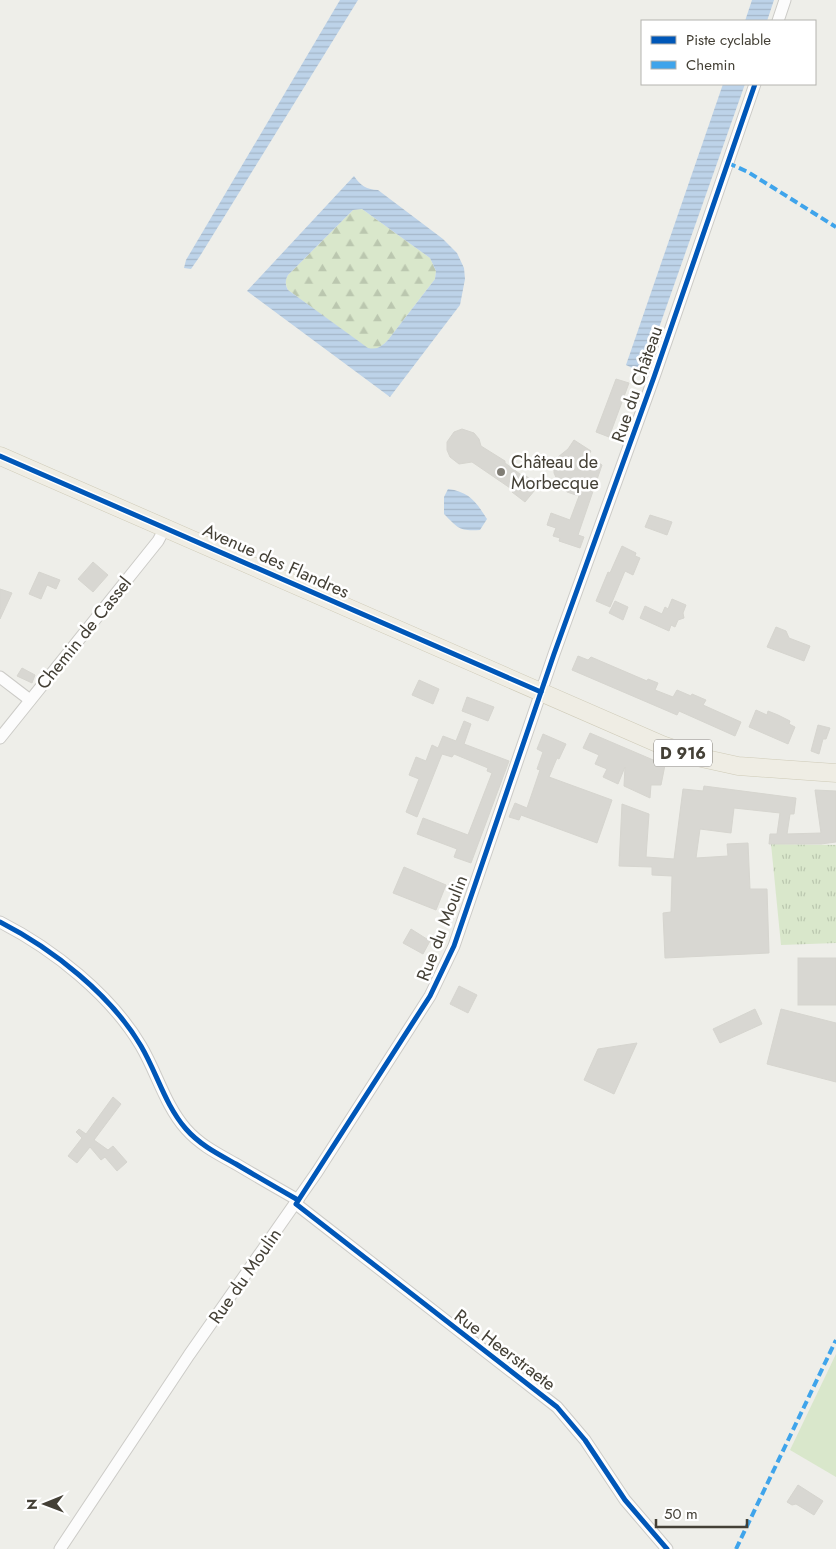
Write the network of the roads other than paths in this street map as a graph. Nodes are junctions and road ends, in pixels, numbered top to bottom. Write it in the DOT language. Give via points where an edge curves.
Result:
graph roads {
  1 [pos="786,0"];
  2 [pos="778,20"];
  3 [pos="756,85"];
  4 [pos="0,456"];
  5 [pos="165,528"];
  6 [pos="0,677"];
  7 [pos="541,692"];
  8 [pos="30,700"];
  9 [pos="0,738"];
  10 [pos="836,773"];
  11 [pos="0,922"];
  12 [pos="297,1202"];
  13 [pos="60,1549"];
  14 [pos="667,1549"];
  1 -- 2 [label="street"];
  3 -- 7 [label="street, Rue du Château"];
  4 -- 5 [label="main road, Avenue des Flandres / D 916"];
  5 -- 7 [label="main road, Avenue des Flandres / D 916"];
  5 -- 8 [label="street, Chemin de Cassel" via="158,541"];
  6 -- 8 [label="street"];
  7 -- 10 [label="main road, Avenue des Flandres / D 916" via="662,745 711,761 753,768"];
  7 -- 12 [label="street, Rue du Moulin" via="443,972"];
  8 -- 9 [label="street, Chemin de Cassel"];
  11 -- 12 [label="street, Rue Heerstraete" via="56,957 115,1010 141,1046 170,1105 190,1134"];
  12 -- 13 [label="street, Rue du Moulin" via="189,1355"];
  12 -- 14 [label="street, Rue Heerstraete" via="427,1308 557,1407 582,1435 626,1500"];
}
